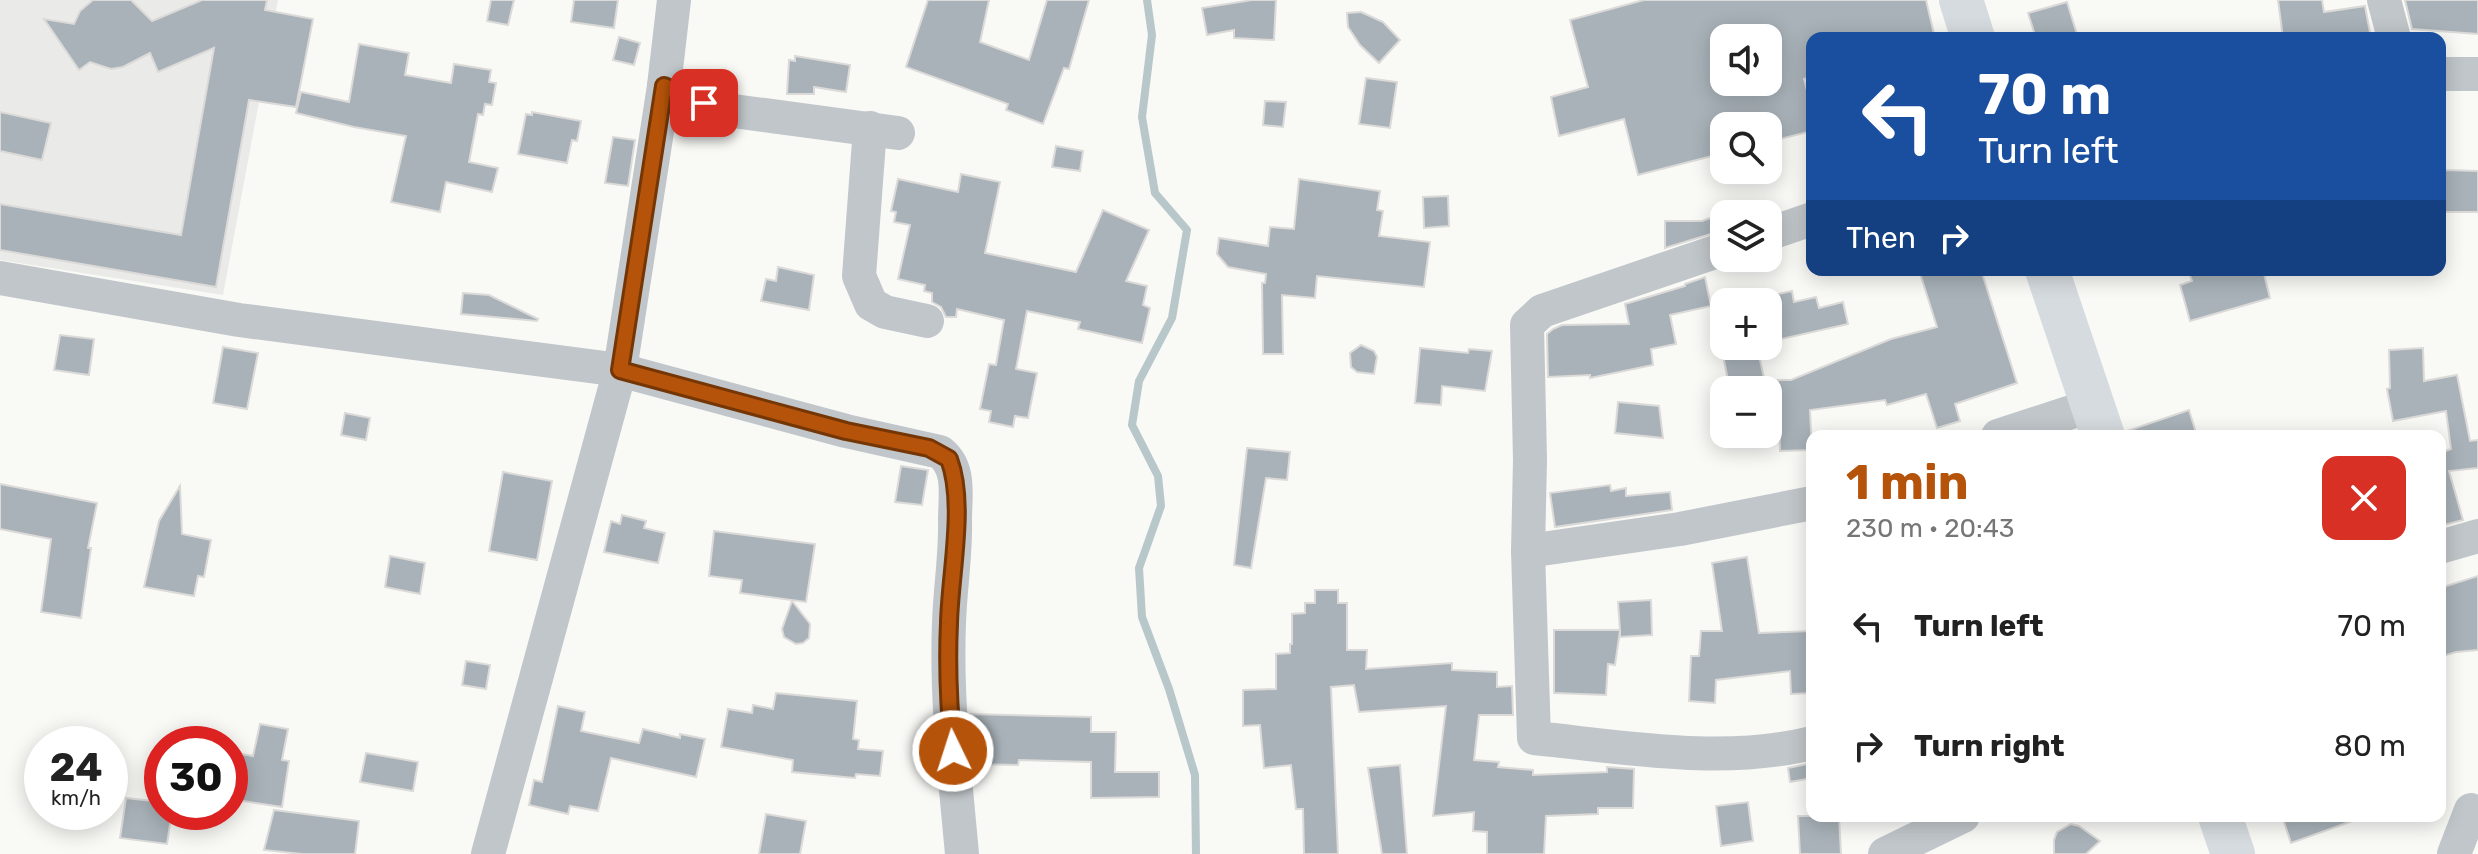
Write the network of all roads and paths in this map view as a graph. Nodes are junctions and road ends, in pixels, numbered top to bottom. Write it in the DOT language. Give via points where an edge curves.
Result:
graph roads {
  1 [pos="674,0"];
  2 [pos="1961,0"];
  3 [pos="2384,0"];
  4 [pos="1971,32"];
  5 [pos="2392,32"];
  6 [pos="2446,74"];
  7 [pos="2478,74"];
  8 [pos="664,86"];
  9 [pos="1806,221"];
  10 [pos="1782,229"];
  11 [pos="1710,254"];
  12 [pos="2049,276"];
  13 [pos="0,278"];
  14 [pos="927,321"];
  15 [pos="620,370"];
  16 [pos="2098,420"];
  17 [pos="2036,430"];
  18 [pos="1806,504"];
  19 [pos="2478,536"];
  20 [pos="2446,545"];
  21 [pos="1528,551"];
  22 [pos="1806,744"];
  23 [pos="2471,810"];
  24 [pos="1951,822"];
  25 [pos="2222,822"];
  26 [pos="488,854"];
  27 [pos="962,854"];
  28 [pos="1885,854"];
  29 [pos="2233,854"];
  30 [pos="2454,854"];
  1 -- 8 [label="street"];
  2 -- 4 [label="highway"];
  3 -- 5 [label="street"];
  6 -- 7 [label="street"];
  8 -- 14 [label="street" via="719,109 884,131 859,276 871,304"];
  8 -- 15 [label="street"];
  9 -- 10 [label="street"];
  11 -- 21 [label="street" via="1542,311 1527,325"];
  12 -- 16 [label="highway"];
  13 -- 15 [label="street" via="239,320"];
  15 -- 26 [label="street"];
  15 -- 27 [label="street" via="929,448 949,459 955,474 956,539 949,623 950,726"];
  16 -- 17 [label="street"];
  18 -- 21 [label="street"];
  19 -- 20 [label="street"];
  21 -- 22 [label="street" via="1534,738 1697,754"];
  23 -- 30 [label="street"];
  24 -- 28 [label="street"];
  25 -- 29 [label="highway"];
}
